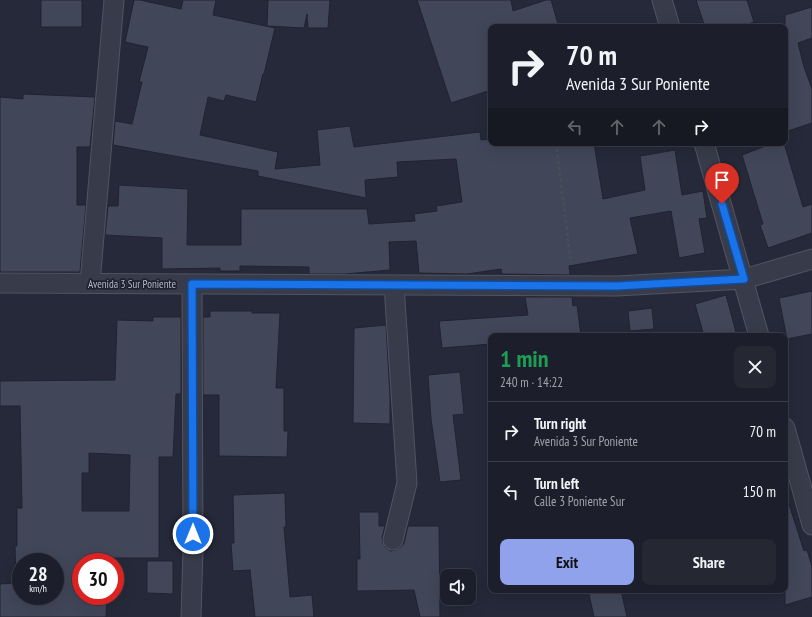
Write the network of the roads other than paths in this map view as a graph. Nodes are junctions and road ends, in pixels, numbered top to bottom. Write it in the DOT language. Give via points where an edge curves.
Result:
graph roads {
  1 [pos="114,0"];
  2 [pos="662,0"];
  3 [pos="669,24"];
  4 [pos="705,146"];
  5 [pos="812,259"];
  6 [pos="744,279"];
  7 [pos="0,283"];
  8 [pos="90,284"];
  9 [pos="192,284"];
  10 [pos="394,285"];
  11 [pos="758,333"];
  12 [pos="788,439"];
  13 [pos="812,525"];
  14 [pos="393,540"];
  15 [pos="191,617"];
  1 -- 8 [label="street"];
  2 -- 3 [label="street"];
  4 -- 6 [label="street"];
  5 -- 6 [label="street, Avenida 3 Sur Poniente"];
  6 -- 10 [label="street, Avenida 3 Sur Poniente" via="617,286"];
  6 -- 11 [label="street"];
  7 -- 8 [label="street, Avenida 3 Sur Poniente"];
  8 -- 9 [label="street, Avenida 3 Sur Poniente"];
  9 -- 10 [label="street, Avenida 3 Sur Poniente"];
  9 -- 15 [label="street"];
  10 -- 14 [label="street" via="407,483"];
  12 -- 13 [label="street"];
}
